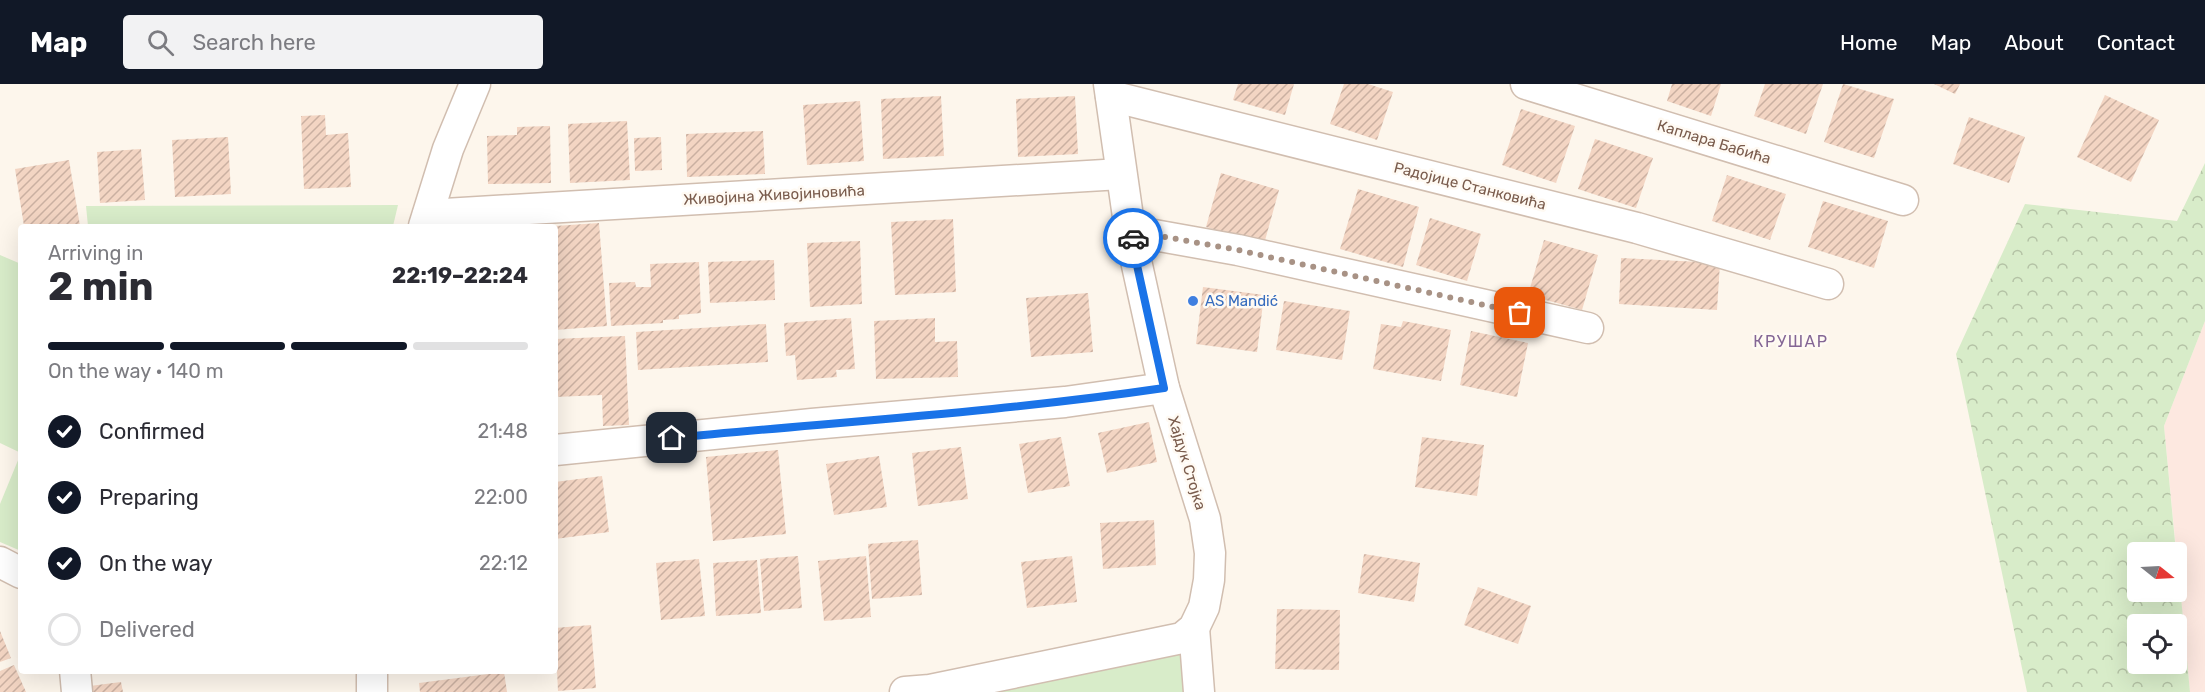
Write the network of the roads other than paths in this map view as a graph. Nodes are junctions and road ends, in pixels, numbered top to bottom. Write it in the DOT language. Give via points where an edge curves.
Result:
graph roads {
  1 [pos="475,84"];
  2 [pos="1526,84"];
  3 [pos="1110,90"];
  4 [pos="1121,174"];
  5 [pos="1903,200"];
  6 [pos="426,221"];
  7 [pos="1131,238"];
  8 [pos="1828,284"];
  9 [pos="1588,327"];
  10 [pos="1164,388"];
  11 [pos="558,450"];
  12 [pos="0,562"];
  13 [pos="18,571"];
  14 [pos="1194,628"];
  15 [pos="75,674"];
  16 [pos="372,674"];
  17 [pos="77,692"];
  18 [pos="372,692"];
  19 [pos="905,692"];
  20 [pos="1198,692"];
  1 -- 6 [label="street" via="448,149"];
  2 -- 5 [label="street, Каплара Бабића"];
  3 -- 4 [label="street, Хајдук Стојка"];
  3 -- 8 [label="street, Радојице Станковића" via="1637,228"];
  4 -- 6 [label="street, Живојина Живојиновића"];
  4 -- 7 [label="street, Хајдук Стојка"];
  7 -- 9 [label="street" via="1154,235 1238,250"];
  7 -- 10 [label="street, Хајдук Стојка"];
  10 -- 11 [label="street" via="1065,402"];
  10 -- 14 [label="street, Хајдук Стојка" via="1205,519 1210,553 1204,607"];
  12 -- 13 [label="street"];
  14 -- 19 [label="street" via="1182,638 1164,642"];
  14 -- 20 [label="street, Хајдук Стојка"];
  15 -- 17 [label="street"];
  16 -- 18 [label="street"];
}
